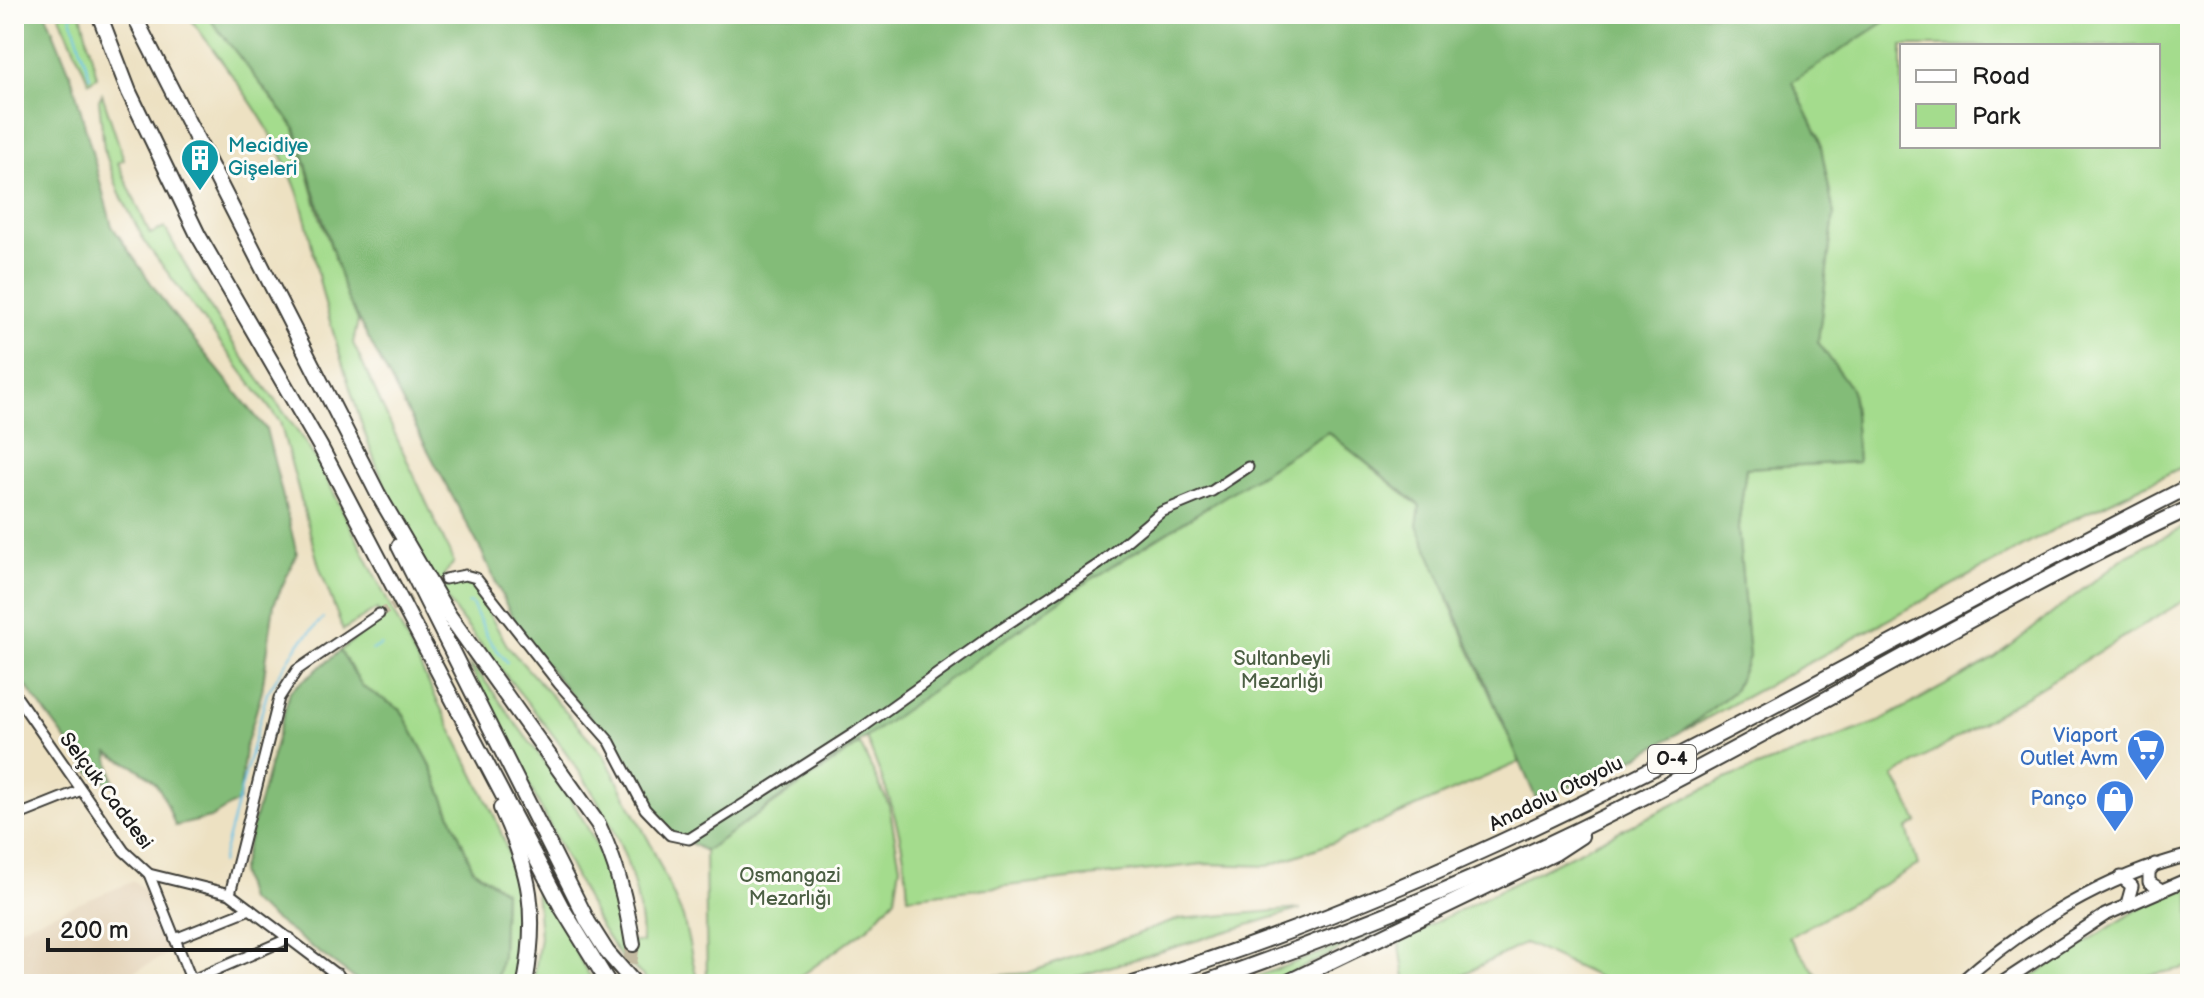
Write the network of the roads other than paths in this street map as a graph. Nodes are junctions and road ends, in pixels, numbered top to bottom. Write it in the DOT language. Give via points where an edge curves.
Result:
graph roads {
  1 [pos="99,14"];
  2 [pos="133,14"];
  3 [pos="1248,467"];
  4 [pos="2190,486"];
  5 [pos="378,494"];
  6 [pos="2190,508"];
  7 [pos="445,579"];
  8 [pos="379,614"];
  9 [pos="14,693"];
  10 [pos="478,752"];
  11 [pos="79,791"];
  12 [pos="1632,804"];
  13 [pos="14,805"];
  14 [pos="17,815"];
  15 [pos="2190,855"];
  16 [pos="2155,864"];
  17 [pos="149,874"];
  18 [pos="2121,877"];
  19 [pos="2190,878"];
  20 [pos="2160,889"];
  21 [pos="230,894"];
  22 [pos="2127,904"];
  23 [pos="250,909"];
  24 [pos="290,938"];
  25 [pos="175,939"];
  26 [pos="633,944"];
  27 [pos="338,974"];
  28 [pos="189,983"];
  29 [pos="1960,983"];
  30 [pos="313,984"];
  31 [pos="349,984"];
  32 [pos="525,984"];
  33 [pos="609,984"];
  34 [pos="635,984"];
  35 [pos="1133,984"];
  36 [pos="1200,984"];
  37 [pos="1284,984"];
  38 [pos="2000,984"];
  1 -- 10 [label="highway" via="129,92 198,235 347,494"];
  2 -- 5 [label="highway"];
  3 -- 7 [label="street" via="1212,491 1161,512 1099,564 856,732 689,839 670,835 645,809 610,742 476,578"];
  4 -- 35 [label="highway, Anadolu Otoyolu / O-4" via="1507,841 1349,909"];
  5 -- 26 [label="highway" via="448,614 598,824 615,859"];
  5 -- 34 [label="highway" via="390,529 581,910"];
  6 -- 12 [label="highway, Anadolu Otoyolu / O-4"];
  8 -- 21 [label="street" via="297,670 279,698"];
  9 -- 11 [label="street, Selçuk Caddesi"];
  10 -- 32 [label="highway" via="517,842 530,896 534,936"];
  10 -- 33 [label="highway"];
  11 -- 14 [label="street"];
  11 -- 17 [label="street, Selçuk Caddesi" via="124,851"];
  12 -- 36 [label="highway, Anadolu Otoyolu / O-4" via="1413,905"];
  12 -- 37 [label="highway" via="1555,853"];
  13 -- 14 [label="street"];
  15 -- 16 [label="main road"];
  16 -- 18 [label="main road"];
  16 -- 20 [label="main road" via="2149,882"];
  17 -- 21 [label="street, Selçuk Caddesi"];
  17 -- 25 [label="street"];
  18 -- 22 [label="main road" via="2134,891"];
  18 -- 29 [label="main road" via="2017,938"];
  19 -- 20 [label="main road"];
  20 -- 22 [label="main road"];
  21 -- 23 [label="street, Selçuk Caddesi"];
  22 -- 38 [label="main road"];
  23 -- 24 [label="street, Selçuk Caddesi"];
  23 -- 25 [label="street"];
  24 -- 27 [label="street, Selçuk Caddesi"];
  24 -- 28 [label="street"];
  25 -- 28 [label="street"];
  27 -- 30 [label="street"];
  27 -- 31 [label="street, Selçuk Caddesi"];
}
